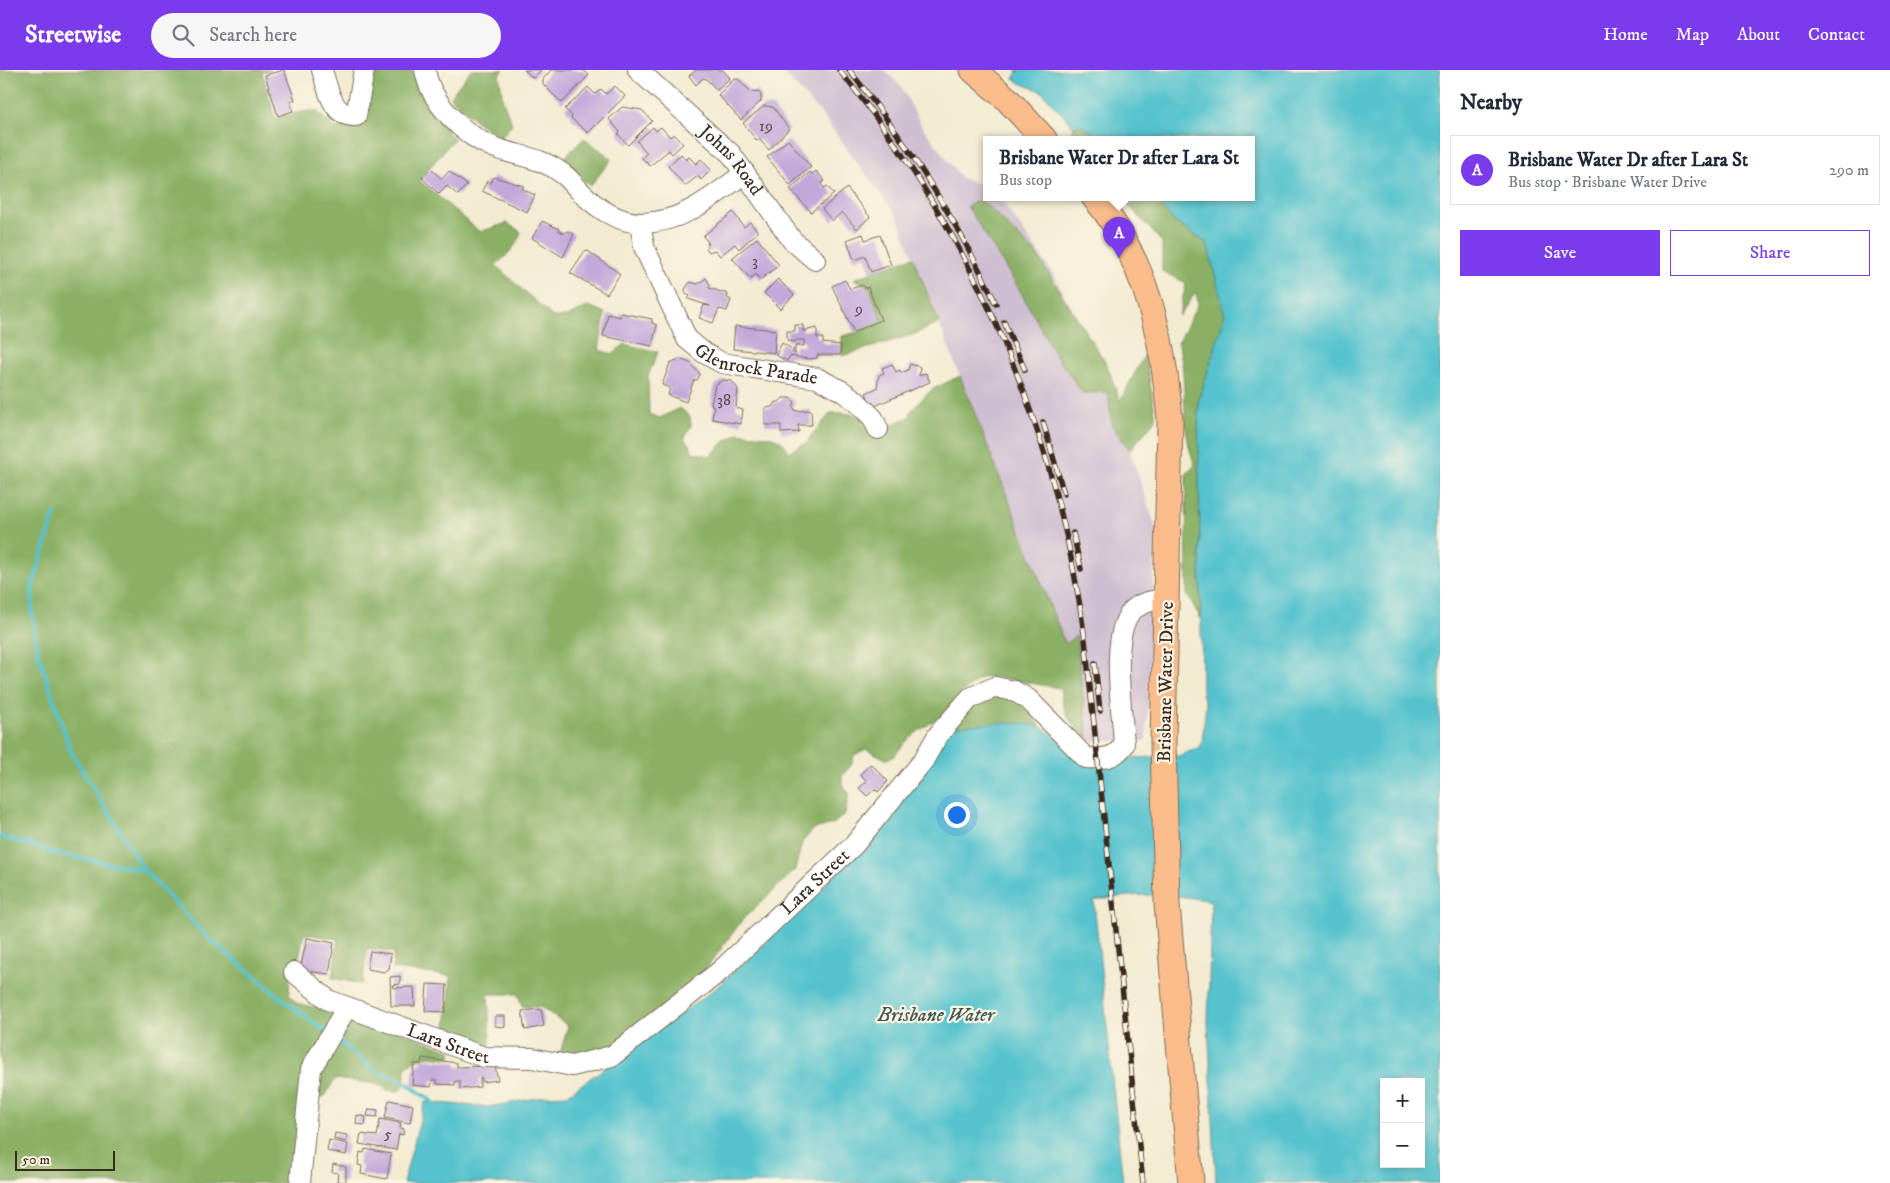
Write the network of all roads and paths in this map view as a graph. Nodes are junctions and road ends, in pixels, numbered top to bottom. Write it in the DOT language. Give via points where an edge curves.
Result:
graph roads {
  1 [pos="322,70"];
  2 [pos="364,70"];
  3 [pos="425,70"];
  4 [pos="638,70"];
  5 [pos="973,70"];
  6 [pos="1041,136"];
  7 [pos="745,173"];
  8 [pos="1097,201"];
  9 [pos="640,223"];
  10 [pos="814,260"];
  11 [pos="878,429"];
  12 [pos="1167,600"];
  13 [pos="294,972"];
  14 [pos="347,1007"];
  15 [pos="300,1183"];
  16 [pos="1191,1183"];
  1 -- 2 [label="street" via="332,100 341,113 348,116 356,116"];
  3 -- 9 [label="street" via="427,81 440,104 468,133 493,147 530,156 546,164 564,174 599,209"];
  4 -- 7 [label="street, Johns Road" via="732,154"];
  5 -- 6 [label="main road" via="1007,99"];
  7 -- 9 [label="street" via="686,214 660,222"];
  7 -- 10 [label="street, Johns Road" via="792,240"];
  8 -- 12 [label="main road, Brisbane Water Drive" via="1112,218 1141,276 1162,353 1170,421"];
  9 -- 11 [label="street, Glenrock Parade" via="644,247 687,339 704,354 722,363 818,378 856,401 873,418"];
  12 -- 14 [label="street, Lara Street" via="1152,600 1132,610 1122,630 1118,663 1124,745 1118,754 1104,759 1086,758 1028,699 1014,690 995,688 970,698 849,850 726,966 612,1056 572,1066 532,1058 484,1057"];
  12 -- 16 [label="main road, Brisbane Water Drive" via="1163,741 1167,904"];
  13 -- 14 [label="street, Lara Street" via="328,1000"];
  14 -- 15 [label="street" via="311,1069"];
}
